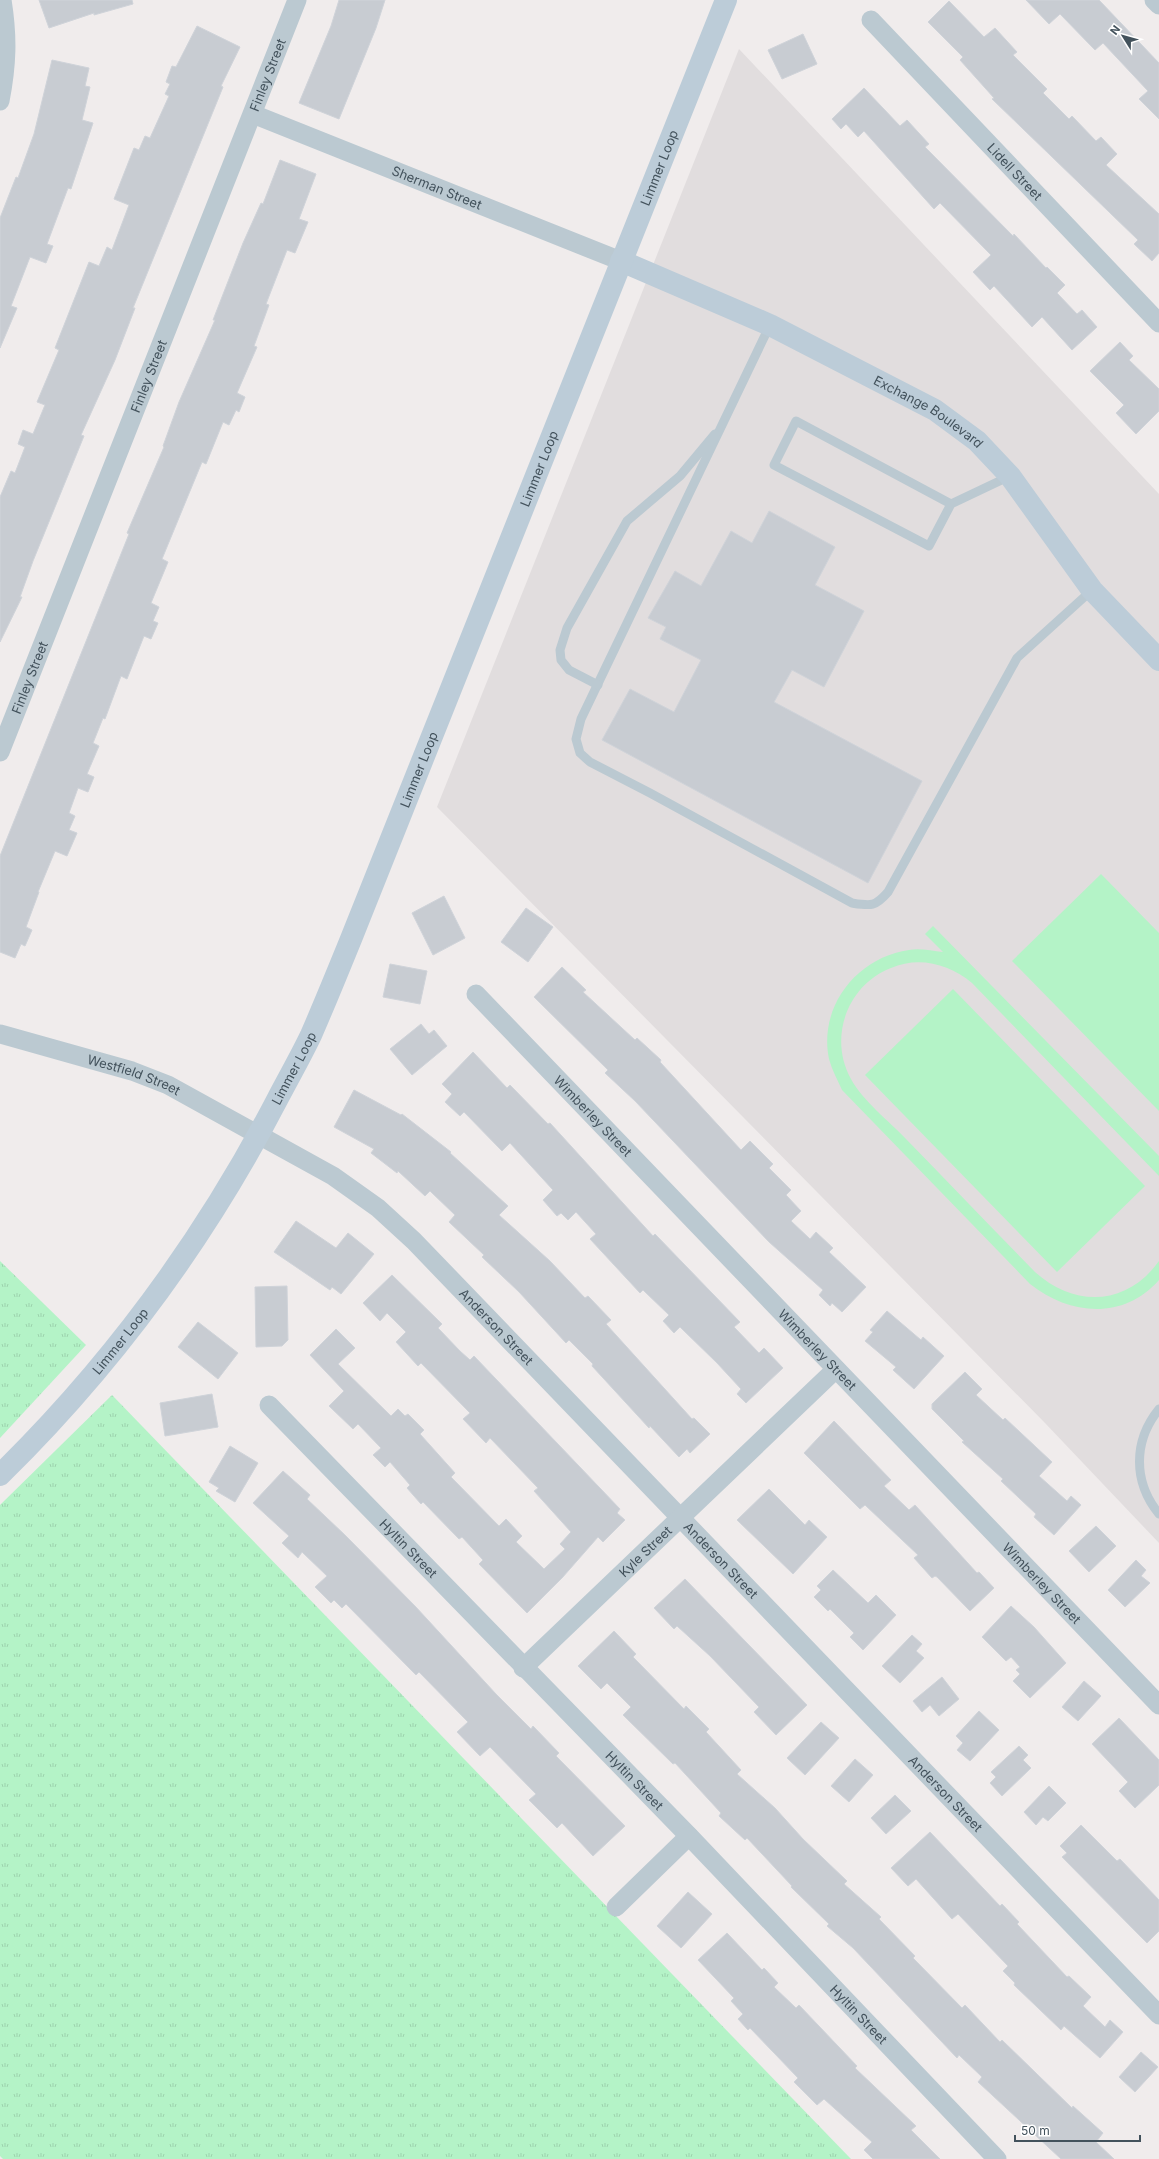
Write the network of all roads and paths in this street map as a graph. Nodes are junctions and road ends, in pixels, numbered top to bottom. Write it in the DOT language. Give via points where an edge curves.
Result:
graph roads {
  1 [pos="2,0"];
  2 [pos="297,0"];
  3 [pos="726,0"];
  4 [pos="1154,0"];
  5 [pos="1159,5"];
  6 [pos="871,20"];
  7 [pos="0,101"];
  8 [pos="253,114"];
  9 [pos="621,261"];
  10 [pos="1159,323"];
  11 [pos="770,325"];
  12 [pos="720,428"];
  13 [pos="1010,476"];
  14 [pos="951,504"];
  15 [pos="1092,590"];
  16 [pos="1159,660"];
  17 [pos="598,685"];
  18 [pos="0,752"];
  19 [pos="476,994"];
  20 [pos="0,1034"];
  21 [pos="259,1135"];
  22 [pos="836,1369"];
  23 [pos="269,1405"];
  24 [pos="1159,1409"];
  25 [pos="0,1475"];
  26 [pos="1159,1514"];
  27 [pos="681,1518"];
  28 [pos="523,1668"];
  29 [pos="1159,1705"];
  30 [pos="689,1836"];
  31 [pos="616,1907"];
  32 [pos="1159,2015"];
  33 [pos="997,2159"];
  1 -- 7 [label="street" via="8,46"];
  2 -- 8 [label="street, Finley Street"];
  3 -- 9 [label="street, Limmer Loop"];
  4 -- 5 [label="street"];
  6 -- 10 [label="street, Lidell Street"];
  8 -- 9 [label="street, Sherman Street"];
  8 -- 18 [label="street, Finley Street"];
  9 -- 11 [label="street, Exchange Boulevard"];
  9 -- 21 [label="street, Limmer Loop" via="351,939 310,1036"];
  11 -- 12 [label="lane"];
  11 -- 13 [label="street, Exchange Boulevard" via="935,410 977,441"];
  12 -- 17 [label="lane"];
  12 -- 17 [label="lane" via="680,476 627,521 567,628 560,650 561,660 569,670"];
  13 -- 14 [label="lane"];
  13 -- 15 [label="street, Exchange Boulevard"];
  14 -- 14 [label="lane" via="929,546 774,465 796,421"];
  15 -- 16 [label="street, Exchange Boulevard"];
  15 -- 17 [label="lane" via="1017,658 888,892 879,902 870,906 852,903 590,762 580,753 576,739 581,718"];
  19 -- 22 [label="street, Wimberley Street"];
  20 -- 21 [label="street, Westfield Street" via="132,1070 168,1085"];
  21 -- 25 [label="street, Limmer Loop" via="217,1207 165,1283 90,1378 36,1440"];
  21 -- 27 [label="street, Anderson Street" via="333,1176 378,1208 414,1241"];
  22 -- 27 [label="street, Kyle Street"];
  22 -- 29 [label="street, Wimberley Street"];
  23 -- 28 [label="street, Hyltin Street"];
  24 -- 26 [label="lane" via="1151,1419 1142,1442 1139,1468 1144,1490"];
  27 -- 28 [label="street, Kyle Street"];
  27 -- 32 [label="street, Anderson Street"];
  28 -- 30 [label="street, Hyltin Street"];
  30 -- 31 [label="street"];
  30 -- 33 [label="street, Hyltin Street"];
}
